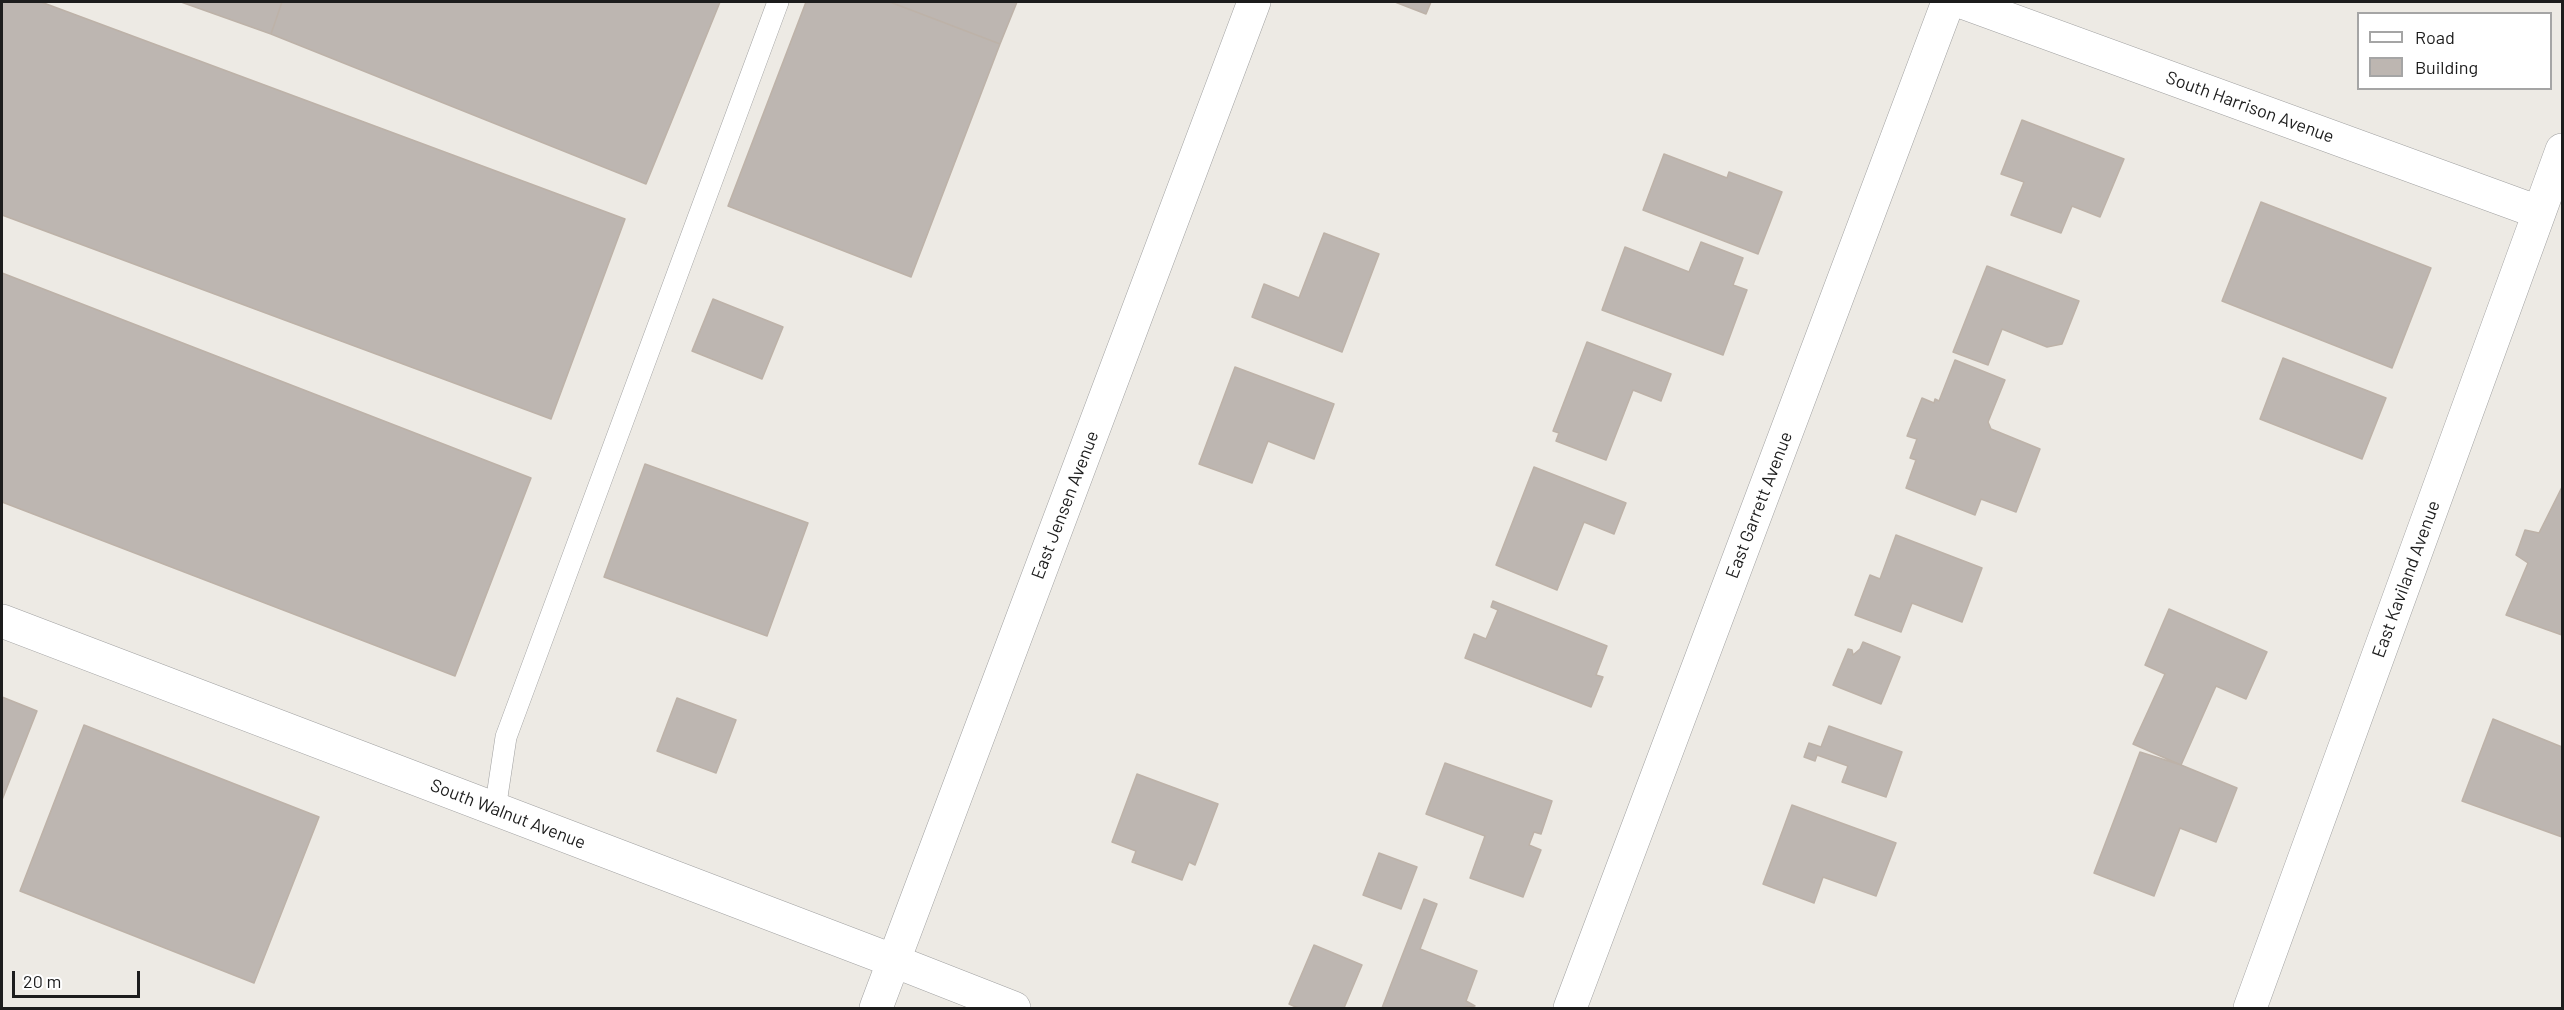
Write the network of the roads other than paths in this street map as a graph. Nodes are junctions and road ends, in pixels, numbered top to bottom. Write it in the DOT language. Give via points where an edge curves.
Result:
graph roads {
  1 [pos="778,2"];
  2 [pos="1254,2"];
  3 [pos="1948,2"];
  4 [pos="1962,2"];
  5 [pos="2562,150"];
  6 [pos="2538,212"];
  7 [pos="2,621"];
  8 [pos="495,810"];
  9 [pos="894,961"];
  10 [pos="876,1008"];
  11 [pos="1014,1008"];
  12 [pos="1570,1008"];
  13 [pos="2250,1008"];
  1 -- 8 [label="lane" via="507,737"];
  2 -- 9 [label="street, East Jensen Avenue"];
  3 -- 12 [label="street, East Garrett Avenue"];
  4 -- 6 [label="street, South Harrison Avenue"];
  5 -- 6 [label="street, East Kaviland Avenue"];
  6 -- 13 [label="street, East Kaviland Avenue"];
  7 -- 8 [label="street, South Walnut Avenue"];
  8 -- 9 [label="street, South Walnut Avenue"];
  9 -- 10 [label="street, East Jensen Avenue"];
  9 -- 11 [label="street, South Walnut Avenue"];
}
